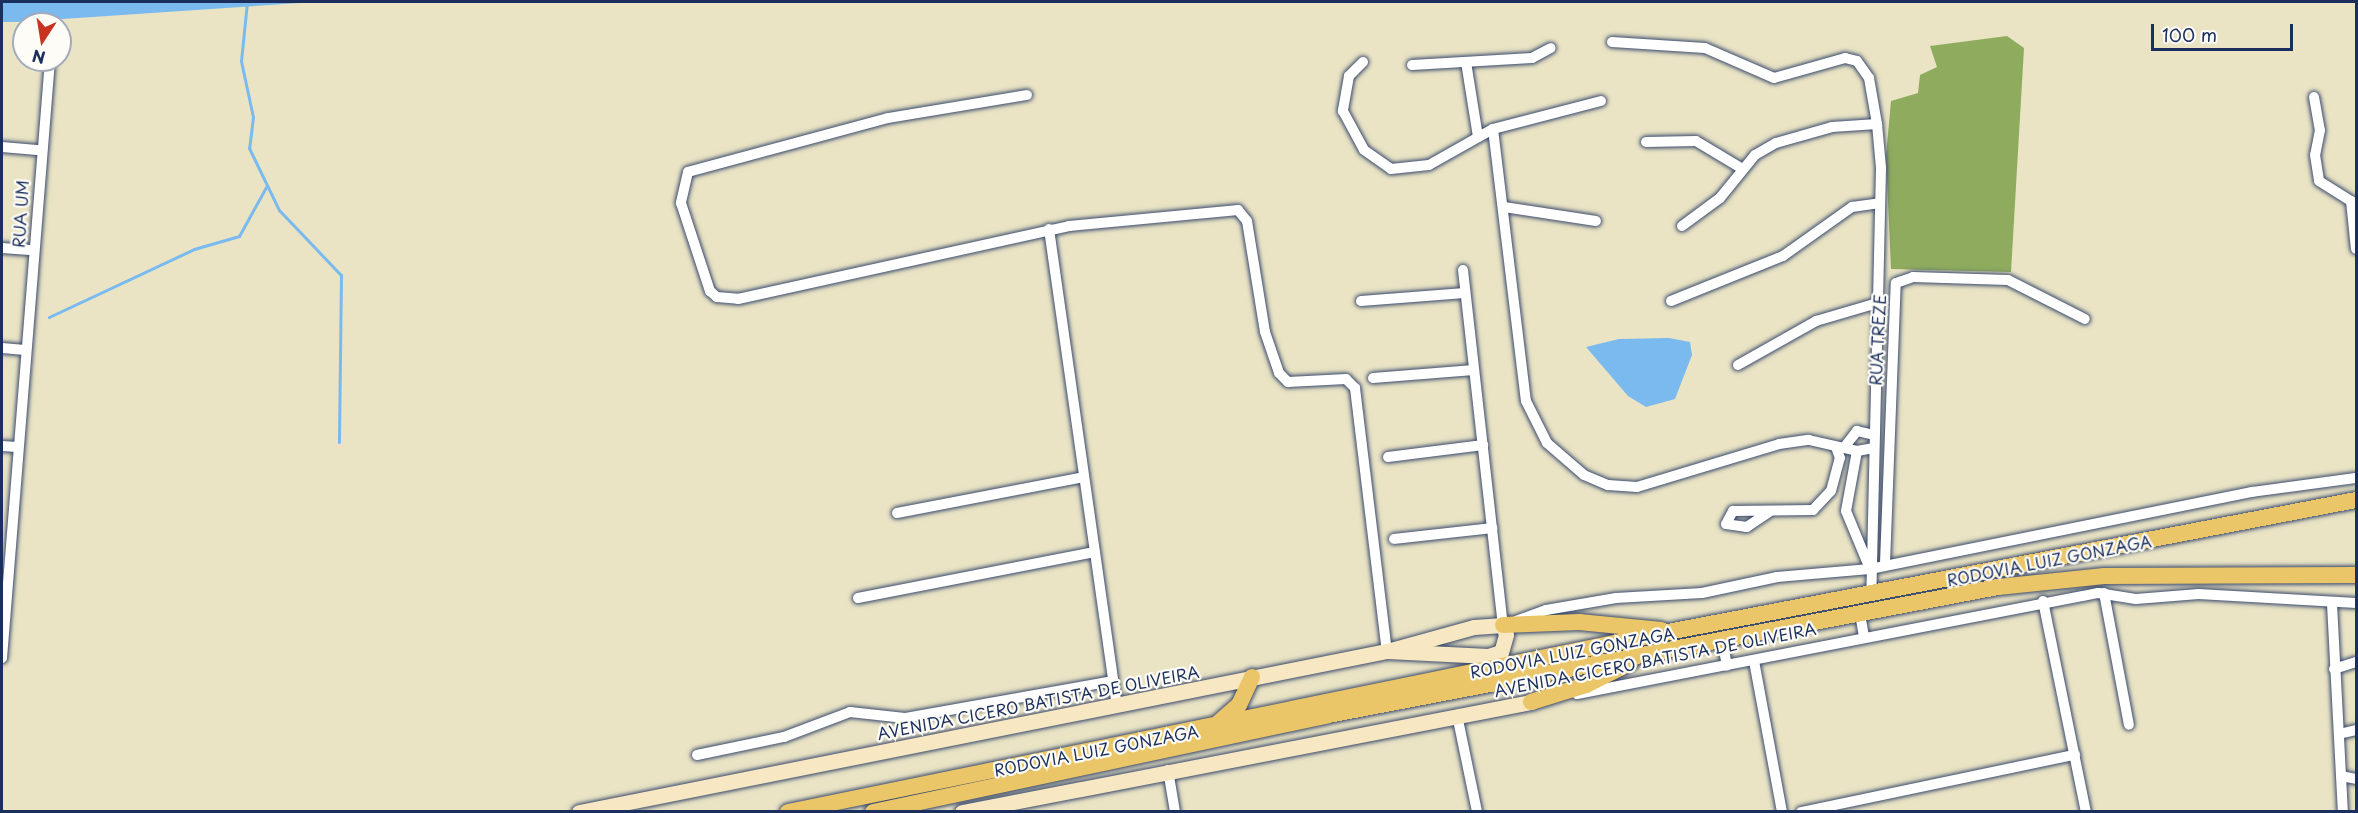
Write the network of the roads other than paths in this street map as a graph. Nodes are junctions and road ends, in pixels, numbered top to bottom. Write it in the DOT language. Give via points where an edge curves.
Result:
graph roads {
  1 [pos="1612,42"];
  2 [pos="1551,48"];
  3 [pos="1364,62"];
  4 [pos="1466,62"];
  5 [pos="1412,65"];
  6 [pos="49,72"];
  7 [pos="1027,95"];
  8 [pos="2314,97"];
  9 [pos="1601,101"];
  10 [pos="1877,124"];
  11 [pos="1493,129"];
  12 [pos="1478,137"];
  13 [pos="1646,142"];
  14 [pos="2,147"];
  15 [pos="40,150"];
  16 [pos="1741,168"];
  17 [pos="1880,202"];
  18 [pos="1504,207"];
  19 [pos="1596,221"];
  20 [pos="1682,226"];
  21 [pos="1049,229"];
  22 [pos="2,248"];
  23 [pos="2356,249"];
  24 [pos="33,250"];
  25 [pos="1463,270"];
  26 [pos="1465,293"];
  27 [pos="1361,300"];
  28 [pos="1671,301"];
  29 [pos="1877,303"];
  30 [pos="2085,319"];
  31 [pos="2,348"];
  32 [pos="25,350"];
  33 [pos="1738,366"];
  34 [pos="1474,370"];
  35 [pos="1373,378"];
  36 [pos="1875,435"];
  37 [pos="1482,445"];
  38 [pos="2,446"];
  39 [pos="1841,446"];
  40 [pos="17,447"];
  41 [pos="1874,448"];
  42 [pos="1857,451"];
  43 [pos="1388,457"];
  44 [pos="1084,477"];
  45 [pos="2356,478"];
  46 [pos="1871,496"];
  47 [pos="1848,497"];
  48 [pos="7,499"];
  49 [pos="2356,500"];
  50 [pos="1769,512"];
  51 [pos="897,513"];
  52 [pos="1872,524"];
  53 [pos="1492,528"];
  54 [pos="1851,528"];
  55 [pos="1394,539"];
  56 [pos="6,546"];
  57 [pos="1095,552"];
  58 [pos="1885,563"];
  59 [pos="1870,569"];
  60 [pos="2356,575"];
  61 [pos="2104,592"];
  62 [pos="1871,596"];
  63 [pos="858,598"];
  64 [pos="2043,601"];
  65 [pos="2356,603"];
  66 [pos="2332,604"];
  67 [pos="1860,614"];
  68 [pos="1507,624"];
  69 [pos="1668,632"];
  70 [pos="1864,637"];
  71 [pos="1722,640"];
  72 [pos="2,650"];
  73 [pos="1388,651"];
  74 [pos="1642,655"];
  75 [pos="1754,661"];
  76 [pos="2356,662"];
  77 [pos="1726,666"];
  78 [pos="2334,669"];
  79 [pos="1252,677"];
  80 [pos="1113,681"];
  81 [pos="1531,702"];
  82 [pos="1117,705"];
  83 [pos="1457,714"];
  84 [pos="2129,725"];
  85 [pos="1212,727"];
  86 [pos="2356,730"];
  87 [pos="2339,734"];
  88 [pos="697,755"];
  89 [pos="2075,755"];
  90 [pos="1168,770"];
  91 [pos="2341,776"];
  92 [pos="2356,779"];
  93 [pos="1018,805"];
  94 [pos="579,812"];
  95 [pos="788,812"];
  96 [pos="873,812"];
  97 [pos="962,812"];
  98 [pos="1175,812"];
  99 [pos="1477,812"];
  100 [pos="1782,812"];
  101 [pos="1801,812"];
  102 [pos="2086,812"];
  103 [pos="2343,812"];
  1 -- 10 [label="street" via="1705,48 1774,78 1845,58 1857,61 1869,78"];
  2 -- 4 [label="street" via="1532,58"];
  3 -- 12 [label="street" via="1348,76 1343,111 1353,135 1376,161 1408,171 1429,165"];
  4 -- 5 [label="street"];
  4 -- 12 [label="street"];
  6 -- 15 [label="street, RUA UM"];
  7 -- 21 [label="street" via="888,118 788,148 698,167 682,181 681,203 710,291 727,300"];
  8 -- 23 [label="street" via="2320,130 2315,155 2319,181 2351,201"];
  9 -- 11 [label="street"];
  10 -- 16 [label="street" via="1804,133 1776,143"];
  10 -- 17 [label="street"];
  11 -- 12 [label="street"];
  11 -- 18 [label="street"];
  13 -- 16 [label="street" via="1695,141"];
  14 -- 15 [label="street"];
  15 -- 24 [label="street, RUA UM"];
  16 -- 20 [label="street" via="1720,198"];
  17 -- 28 [label="street" via="1852,207 1783,256"];
  17 -- 29 [label="street"];
  18 -- 19 [label="street"];
  18 -- 39 [label="street" via="1526,401 1547,443 1584,475 1608,485 1637,487 1779,444 1809,440"];
  21 -- 44 [label="street"];
  21 -- 73 [label="street" via="1225,210 1245,214 1265,332 1279,373 1288,382 1346,379 1354,388"];
  22 -- 24 [label="street"];
  24 -- 32 [label="street, RUA UM"];
  25 -- 26 [label="street"];
  26 -- 27 [label="street"];
  26 -- 34 [label="street"];
  29 -- 33 [label="street" via="1816,321"];
  29 -- 36 [label="street"];
  30 -- 58 [label="street, RUA TREZE" via="2008,280 1913,278 1896,283"];
  31 -- 32 [label="street"];
  32 -- 40 [label="street, RUA UM"];
  34 -- 35 [label="street"];
  34 -- 37 [label="street"];
  36 -- 39 [label="street" via="1857,431"];
  36 -- 41 [label="street"];
  37 -- 43 [label="street"];
  37 -- 53 [label="street"];
  38 -- 40 [label="street"];
  39 -- 42 [label="street"];
  39 -- 50 [label="street" via="1838,470 1824,503 1802,512"];
  40 -- 48 [label="street, RUA UM"];
  41 -- 42 [label="street"];
  41 -- 46 [label="street"];
  42 -- 47 [label="street"];
  44 -- 51 [label="street"];
  44 -- 57 [label="street"];
  45 -- 58 [label="street" via="2252,492"];
  46 -- 47 [label="street"];
  46 -- 52 [label="street"];
  47 -- 54 [label="street"];
  48 -- 56 [label="street, RUA UM"];
  49 -- 62 [label="highway, RODOVIA LUIZ GONZAGA"];
  52 -- 54 [label="street"];
  52 -- 59 [label="street"];
  53 -- 55 [label="street"];
  53 -- 68 [label="street"];
  54 -- 59 [label="street"];
  56 -- 72 [label="street, RUA UM"];
  57 -- 63 [label="street"];
  57 -- 80 [label="street"];
  58 -- 59 [label="street"];
  59 -- 62 [label="street"];
  59 -- 68 [label="street" via="1778,577 1702,593 1616,598 1546,610"];
  60 -- 67 [label="highway, RODOVIA LUIZ GONZAGA" via="2104,576 1998,587"];
  61 -- 64 [label="street, AVENIDA CICERO BATISTA DE OLIVEIRA"];
  61 -- 66 [label="street, AVENIDA CICERO BATISTA DE OLIVEIRA" via="2136,600 2199,594"];
  61 -- 84 [label="street"];
  62 -- 69 [label="highway, RODOVIA LUIZ GONZAGA"];
  64 -- 70 [label="street, AVENIDA CICERO BATISTA DE OLIVEIRA"];
  64 -- 89 [label="street"];
  65 -- 66 [label="street, AVENIDA CICERO BATISTA DE OLIVEIRA"];
  66 -- 78 [label="street"];
  67 -- 70 [label="street"];
  67 -- 71 [label="highway, RODOVIA LUIZ GONZAGA"];
  68 -- 69 [label="highway" via="1579,622"];
  68 -- 73 [label="main road, AVENIDA CICERO BATISTA DE OLIVEIRA"];
  68 -- 73 [label="main road" via="1505,644 1488,656"];
  69 -- 85 [label="highway, RODOVIA LUIZ GONZAGA"];
  70 -- 75 [label="street, AVENIDA CICERO BATISTA DE OLIVEIRA"];
  71 -- 74 [label="highway, RODOVIA LUIZ GONZAGA"];
  71 -- 77 [label="street"];
  73 -- 79 [label="main road, AVENIDA CICERO BATISTA DE OLIVEIRA"];
  74 -- 81 [label="highway" via="1586,685"];
  74 -- 96 [label="highway, RODOVIA LUIZ GONZAGA"];
  75 -- 77 [label="street, AVENIDA CICERO BATISTA DE OLIVEIRA"];
  75 -- 100 [label="street"];
  76 -- 78 [label="street"];
  77 -- 81 [label="street, AVENIDA CICERO BATISTA DE OLIVEIRA"];
  78 -- 87 [label="street"];
  79 -- 82 [label="main road, AVENIDA CICERO BATISTA DE OLIVEIRA"];
  79 -- 85 [label="highway" via="1239,705"];
  80 -- 82 [label="street"];
  80 -- 88 [label="street" via="905,718 850,712 784,737"];
  81 -- 83 [label="main road, AVENIDA CICERO BATISTA DE OLIVEIRA"];
  82 -- 94 [label="main road, AVENIDA CICERO BATISTA DE OLIVEIRA"];
  83 -- 90 [label="main road, AVENIDA CICERO BATISTA DE OLIVEIRA"];
  83 -- 99 [label="street"];
  85 -- 95 [label="highway, RODOVIA LUIZ GONZAGA"];
  86 -- 87 [label="street"];
  87 -- 91 [label="street"];
  89 -- 101 [label="street"];
  89 -- 102 [label="street"];
  90 -- 93 [label="main road, AVENIDA CICERO BATISTA DE OLIVEIRA"];
  90 -- 98 [label="street"];
  91 -- 92 [label="street"];
  91 -- 103 [label="street"];
  93 -- 97 [label="main road, AVENIDA CICERO BATISTA DE OLIVEIRA"];
}
